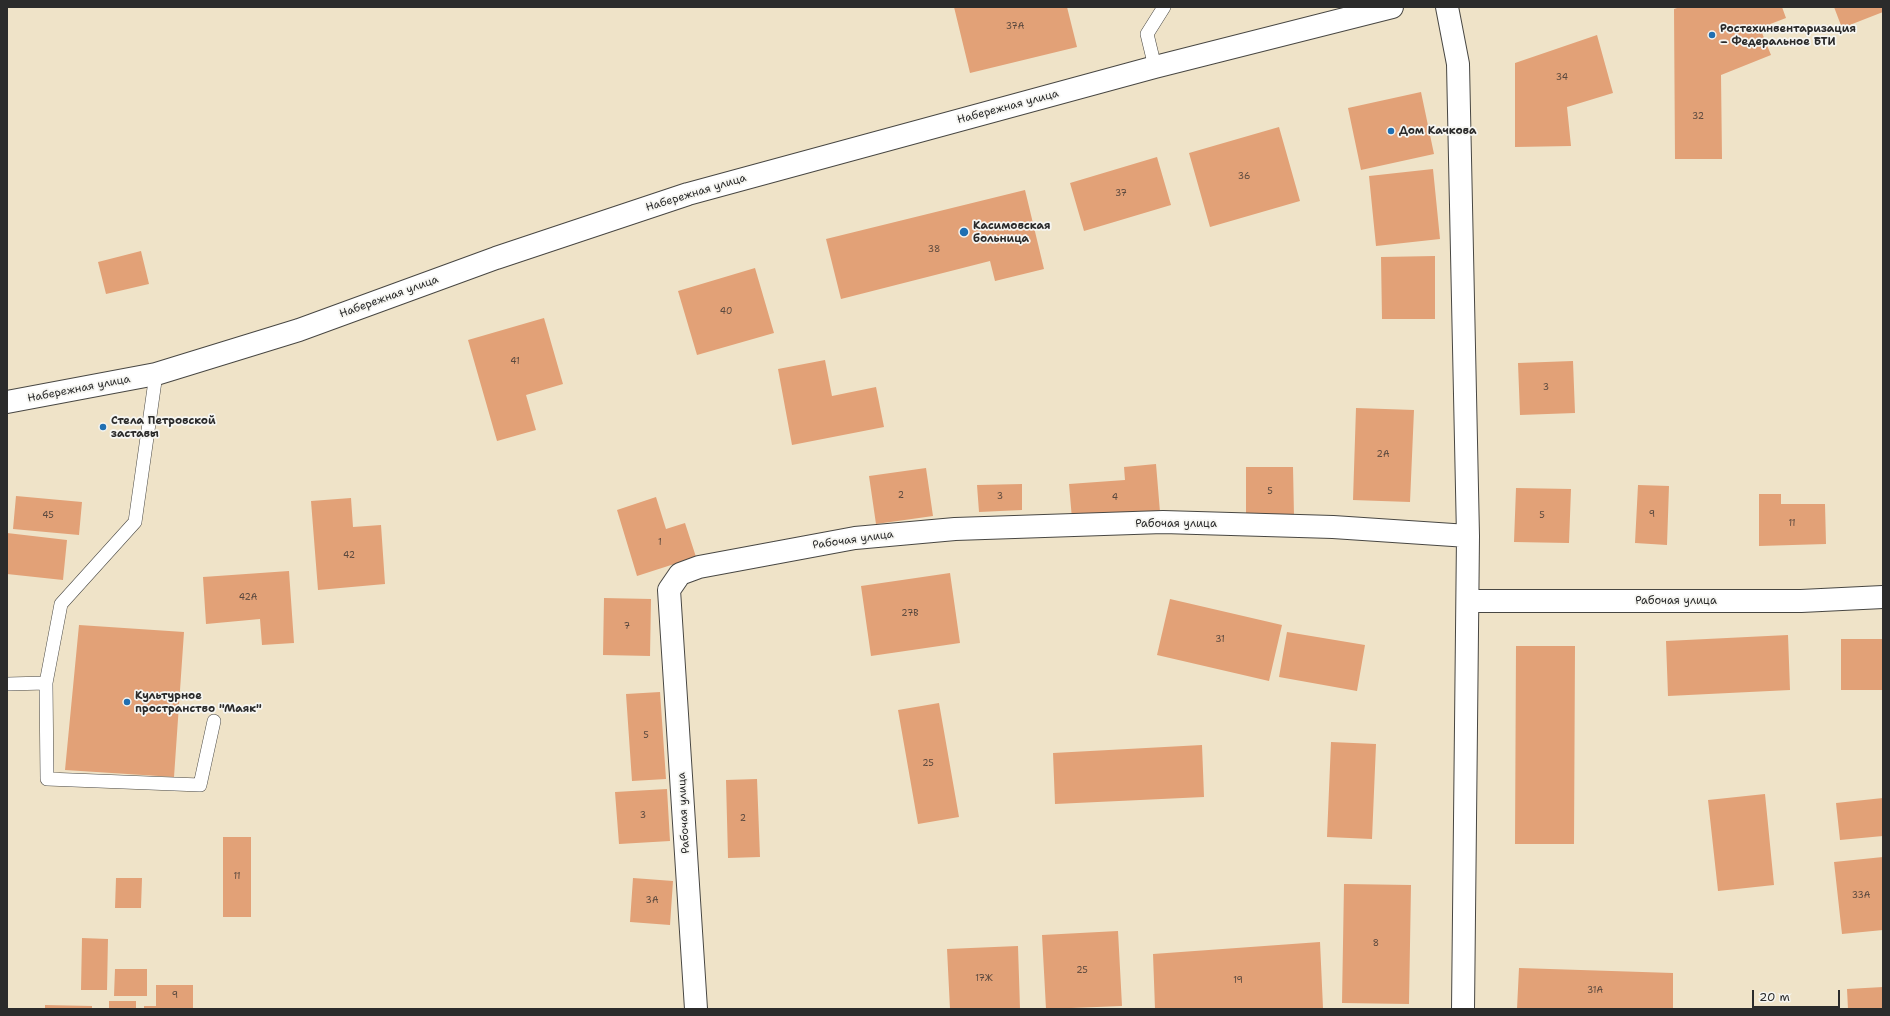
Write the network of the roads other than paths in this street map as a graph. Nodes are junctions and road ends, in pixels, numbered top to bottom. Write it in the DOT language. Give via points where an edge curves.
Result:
graph roads {
  1 [pos="1164,7"];
  2 [pos="1392,7"];
  3 [pos="1447,7"];
  4 [pos="1155,67"];
  5 [pos="156,374"];
  6 [pos="7,402"];
  7 [pos="1468,536"];
  8 [pos="1883,597"];
  9 [pos="1468,601"];
  10 [pos="46,683"];
  11 [pos="7,684"];
  12 [pos="214,721"];
  13 [pos="696,1009"];
  14 [pos="1463,1009"];
  1 -- 4 [label="lane" via="1147,34"];
  2 -- 4 [label="street, Набережная улица"];
  3 -- 7 [label="street" via="1458,64"];
  4 -- 5 [label="street, Набережная улица" via="688,194 496,258 299,330"];
  5 -- 6 [label="street, Набережная улица"];
  5 -- 10 [label="lane" via="135,522 61,604"];
  7 -- 9 [label="street"];
  7 -- 13 [label="street, Рабочая улица" via="1333,527 1163,522 955,528 855,538 700,567 680,574 668,590"];
  8 -- 9 [label="street, Рабочая улица" via="1801,601"];
  9 -- 14 [label="street"];
  10 -- 11 [label="lane"];
  10 -- 12 [label="lane" via="47,779 200,785"];
}
